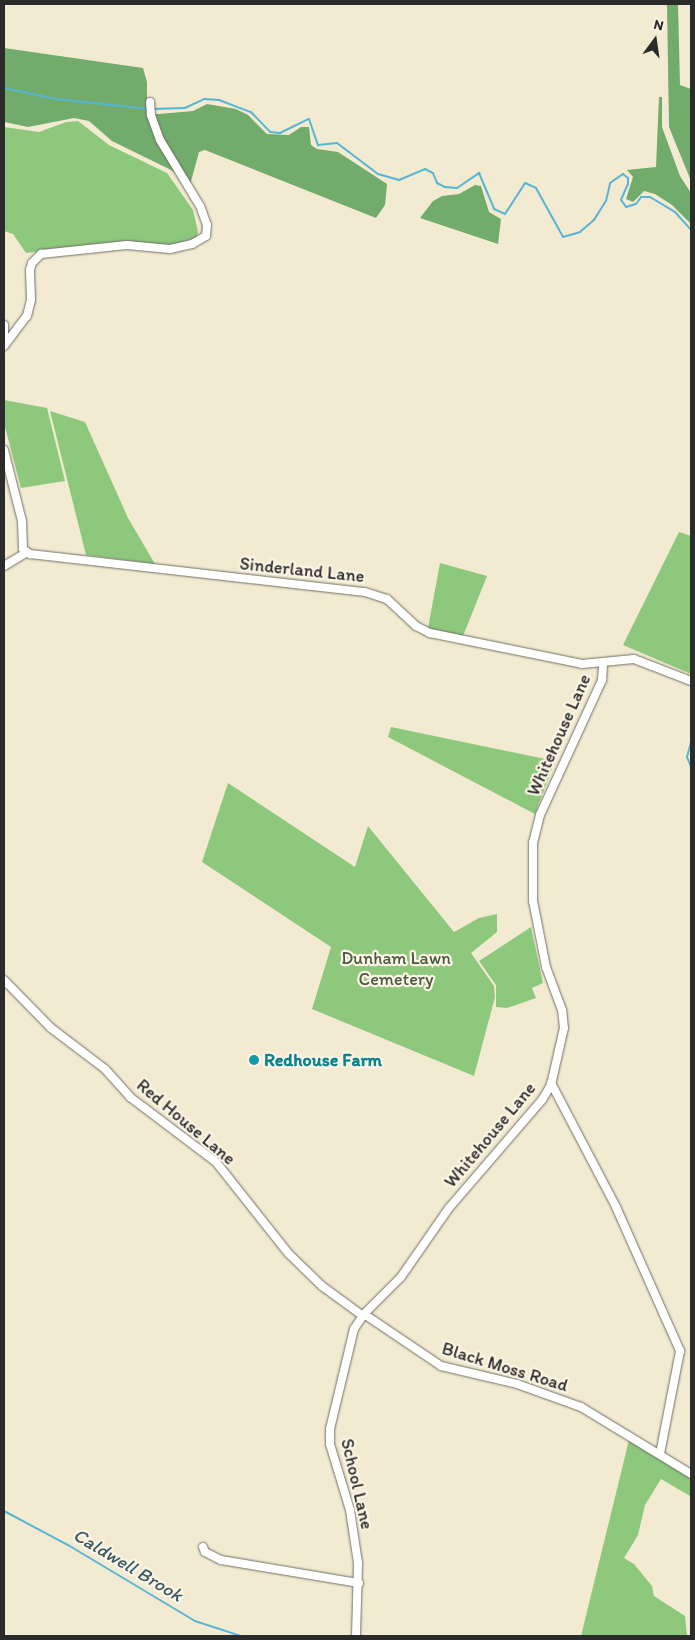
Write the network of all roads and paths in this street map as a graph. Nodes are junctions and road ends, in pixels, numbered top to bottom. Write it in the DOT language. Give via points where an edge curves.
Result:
graph roads {
  1 [pos="150,102"];
  2 [pos="4,326"];
  3 [pos="4,339"];
  4 [pos="4,346"];
  5 [pos="4,450"];
  6 [pos="26,553"];
  7 [pos="4,566"];
  8 [pos="603,664"];
  9 [pos="691,681"];
  10 [pos="4,980"];
  11 [pos="551,1083"];
  12 [pos="363,1315"];
  13 [pos="660,1454"];
  14 [pos="691,1474"];
  15 [pos="203,1547"];
  16 [pos="359,1583"];
  17 [pos="356,1636"];
  1 -- 4 [label="street" via="160,140 200,206 207,226 206,236 192,244 170,249 127,245 41,254 30,270 31,300 27,316"];
  2 -- 3 [label="street"];
  5 -- 6 [label="street"];
  6 -- 7 [label="street"];
  6 -- 8 [label="street, Sinderland Lane" via="365,592 387,599 416,626 430,633 574,663"];
  8 -- 9 [label="street, Sinderland Lane" via="634,659"];
  8 -- 11 [label="street, Whitehouse Lane" via="602,680 540,815 533,843 533,901 546,966 562,1010 564,1028"];
  10 -- 12 [label="street, Red House Lane" via="51,1028 106,1069 130,1097 216,1162 289,1254 322,1286"];
  11 -- 12 [label="street, Whitehouse Lane" via="542,1100 449,1208 401,1277"];
  11 -- 13 [label="street" via="616,1207 680,1352"];
  12 -- 13 [label="street, Black Moss Road" via="441,1366 516,1384 581,1407"];
  12 -- 16 [label="street, School Lane" via="354,1329 330,1429 330,1444 350,1510"];
  13 -- 14 [label="street, Black Moss Road"];
  15 -- 16 [label="street" via="205,1552 221,1560"];
  16 -- 17 [label="street, School Lane"];
}
